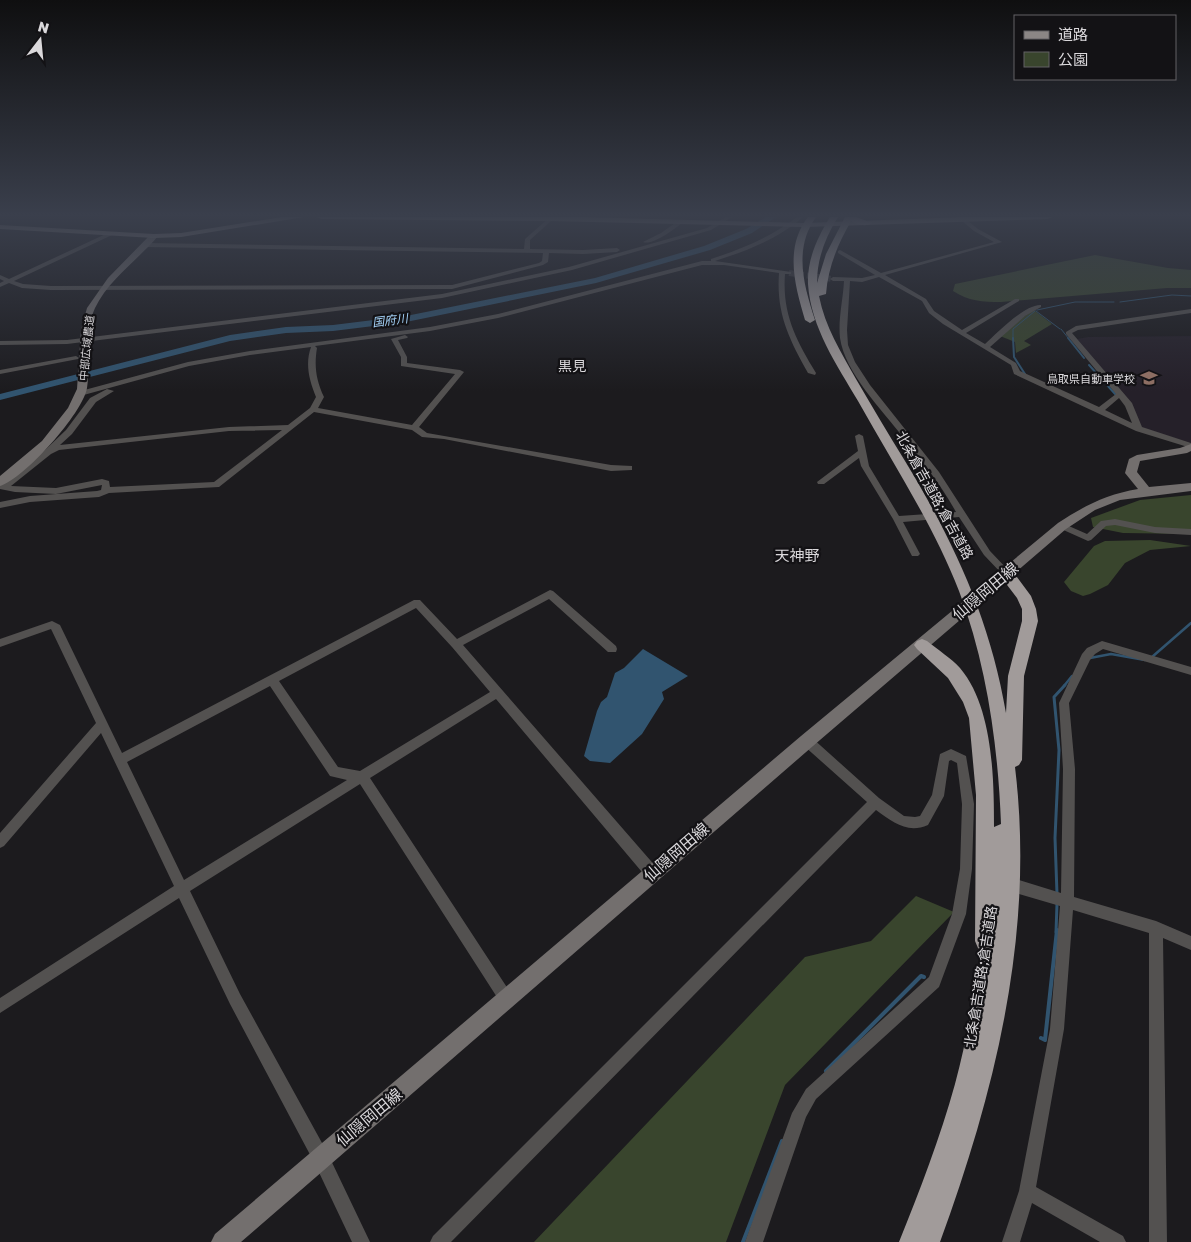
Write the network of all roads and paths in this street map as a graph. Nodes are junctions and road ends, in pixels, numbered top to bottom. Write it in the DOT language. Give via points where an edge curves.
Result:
graph roads {
  1 [pos="20,275"];
  2 [pos="117,275"];
  3 [pos="499,275"];
  4 [pos="542,275"];
  5 [pos="652,275"];
  6 [pos="785,275"];
  7 [pos="799,275"];
  8 [pos="808,275"];
  9 [pos="823,275"];
  10 [pos="884,275"];
  11 [pos="880,276"];
  12 [pos="0,277"];
  13 [pos="833,279"];
  14 [pos="9,280"];
  15 [pos="847,281"];
  16 [pos="0,285"];
  17 [pos="106,287"];
  18 [pos="1017,300"];
  19 [pos="1039,306"];
  20 [pos="1191,311"];
  21 [pos="511,313"];
  22 [pos="436,327"];
  23 [pos="963,332"];
  24 [pos="394,339"];
  25 [pos="86,340"];
  26 [pos="828,342"];
  27 [pos="0,343"];
  28 [pos="985,347"];
  29 [pos="314,348"];
  30 [pos="76,358"];
  31 [pos="0,372"];
  32 [pos="812,373"];
  33 [pos="81,389"];
  34 [pos="1122,396"];
  35 [pos="313,409"];
  36 [pos="1098,411"];
  37 [pos="290,427"];
  38 [pos="414,428"];
  39 [pos="1139,429"];
  40 [pos="859,436"];
  41 [pos="1191,447"];
  42 [pos="48,452"];
  43 [pos="862,452"];
  44 [pos="629,468"];
  45 [pos="821,482"];
  46 [pos="1,485"];
  47 [pos="1191,487"];
  48 [pos="107,490"];
  49 [pos="1147,492"];
  50 [pos="0,505"];
  51 [pos="959,514"];
  52 [pos="900,519"];
  53 [pos="1062,526"];
  54 [pos="1191,532"];
  55 [pos="915,554"];
  56 [pos="1006,573"];
  57 [pos="0,643"];
  58 [pos="456,644"];
  59 [pos="922,645"];
  60 [pos="612,649"];
  61 [pos="1191,671"];
  62 [pos="273,681"];
  63 [pos="497,693"];
  64 [pos="102,724"];
  65 [pos="807,741"];
  66 [pos="120,760"];
  67 [pos="362,777"];
  68 [pos="875,802"];
  69 [pos="0,842"];
  70 [pos="1012,854"];
  71 [pos="652,873"];
  72 [pos="1019,887"];
  73 [pos="183,888"];
  74 [pos="1067,902"];
  75 [pos="1156,928"];
  76 [pos="1191,943"];
  77 [pos="985,990"];
  78 [pos="507,1000"];
  79 [pos="0,1006"];
  80 [pos="321,1158"];
  81 [pos="1027,1192"];
  82 [pos="223,1242"];
  83 [pos="361,1242"];
  84 [pos="439,1242"];
  85 [pos="754,1242"];
  86 [pos="912,1242"];
  87 [pos="927,1242"];
  88 [pos="1011,1242"];
  89 [pos="1118,1242"];
  90 [pos="1158,1242"];
  1 -- 14 [label="street"];
  2 -- 17 [label="main road, 中部広域農道"];
  3 -- 17 [label="street" via="452,287"];
  4 -- 25 [label="street" via="442,296"];
  5 -- 21 [label="street"];
  6 -- 32 [label="street" via="780,297 787,327"];
  7 -- 26 [label="highway" via="811,323"];
  8 -- 26 [label="highway, 北条倉吉道路;倉吉道路" via="811,306"];
  9 -- 26 [label="highway" via="822,302"];
  10 -- 11 [label="street"];
  11 -- 15 [label="street"];
  11 -- 23 [label="street" via="924,300 931,312"];
  12 -- 14 [label="street"];
  13 -- 15 [label="street"];
  14 -- 16 [label="street"];
  14 -- 17 [label="street" via="38,288"];
  15 -- 51 [label="street" via="844,338 850,359 943,484"];
  17 -- 25 [label="main road, 中部広域農道" via="87,318"];
  18 -- 23 [label="street"];
  19 -- 28 [label="street" via="1023,315"];
  20 -- 34 [label="street" via="1069,331 1073,340"];
  21 -- 22 [label="street"];
  21 -- 24 [label="street" via="503,319"];
  22 -- 24 [label="street"];
  22 -- 33 [label="street" via="288,347"];
  23 -- 28 [label="street"];
  24 -- 29 [label="street"];
  24 -- 38 [label="street" via="404,357 403,365 460,372"];
  25 -- 27 [label="street"];
  25 -- 33 [label="main road, 中部広域農道"];
  26 -- 70 [label="highway, 北条倉吉道路;倉吉道路" via="942,537 975,615 988,656 1006,758"];
  26 -- 77 [label="highway, 北条倉吉道路;倉吉道路" via="935,537 958,589 978,655 997,756 1001,850 998,901"];
  28 -- 36 [label="street" via="1014,364 1017,372"];
  29 -- 35 [label="street" via="312,377 320,398"];
  29 -- 42 [label="street" via="187,369 102,394"];
  30 -- 31 [label="street"];
  33 -- 46 [label="main road, 中部広域農道" via="49,440"];
  34 -- 36 [label="street"];
  34 -- 39 [label="street" via="1130,405"];
  35 -- 37 [label="street"];
  35 -- 38 [label="street"];
  36 -- 39 [label="street"];
  37 -- 42 [label="street" via="229,429 57,448"];
  37 -- 48 [label="street" via="216,485"];
  38 -- 44 [label="street" via="425,435 611,468"];
  39 -- 41 [label="street"];
  40 -- 43 [label="street"];
  41 -- 49 [label="main road" via="1133,461 1131,473"];
  42 -- 46 [label="street"];
  43 -- 45 [label="street"];
  43 -- 52 [label="street" via="865,466"];
  46 -- 48 [label="street" via="56,491 102,482 106,483"];
  47 -- 49 [label="main road, 仙隠岡田線"];
  48 -- 50 [label="street" via="99,494"];
  49 -- 53 [label="main road, 仙隠岡田線" via="1095,505"];
  51 -- 52 [label="street"];
  51 -- 56 [label="street" via="990,560"];
  52 -- 55 [label="street"];
  53 -- 54 [label="street" via="1088,538 1104,524 1115,522 1155,530"];
  53 -- 56 [label="main road, 仙隠岡田線"];
  56 -- 59 [label="main road, 仙隠岡田線"];
  56 -- 70 [label="highway" via="1030,609 1016,676"];
  57 -- 64 [label="street" via="52,625 56,628"];
  58 -- 60 [label="street" via="550,594"];
  58 -- 62 [label="street" via="417,603"];
  58 -- 63 [label="street"];
  59 -- 65 [label="main road, 仙隠岡田線"];
  59 -- 77 [label="highway" via="954,673 968,694 977,718 985,795"];
  61 -- 74 [label="street" via="1102,645 1086,657 1064,703 1069,769"];
  62 -- 66 [label="street"];
  62 -- 67 [label="street" via="334,772"];
  63 -- 67 [label="street"];
  63 -- 71 [label="street"];
  64 -- 66 [label="street"];
  64 -- 69 [label="street"];
  65 -- 68 [label="street"];
  65 -- 71 [label="main road, 仙隠岡田線"];
  66 -- 73 [label="street"];
  67 -- 73 [label="street"];
  67 -- 78 [label="street"];
  68 -- 84 [label="street"];
  68 -- 85 [label="street" via="902,822 915,824 924,820 938,796 944,758 951,754 962,760 968,804 970,870 960,914 934,982 811,1094 800,1113"];
  70 -- 87 [label="highway, 北条倉吉道路;倉吉道路" via="1006,939 988,1040 968,1122"];
  71 -- 78 [label="main road, 仙隠岡田線"];
  72 -- 74 [label="street"];
  73 -- 79 [label="street"];
  73 -- 80 [label="street" via="235,999"];
  74 -- 75 [label="street"];
  74 -- 81 [label="street" via="1057,1029"];
  75 -- 76 [label="street"];
  75 -- 90 [label="street"];
  77 -- 86 [label="highway, 北条倉吉道路;倉吉道路" via="962,1098 938,1178"];
  78 -- 80 [label="main road, 仙隠岡田線"];
  80 -- 82 [label="main road, 仙隠岡田線"];
  80 -- 83 [label="street"];
  81 -- 88 [label="street"];
  81 -- 89 [label="street"];
}
